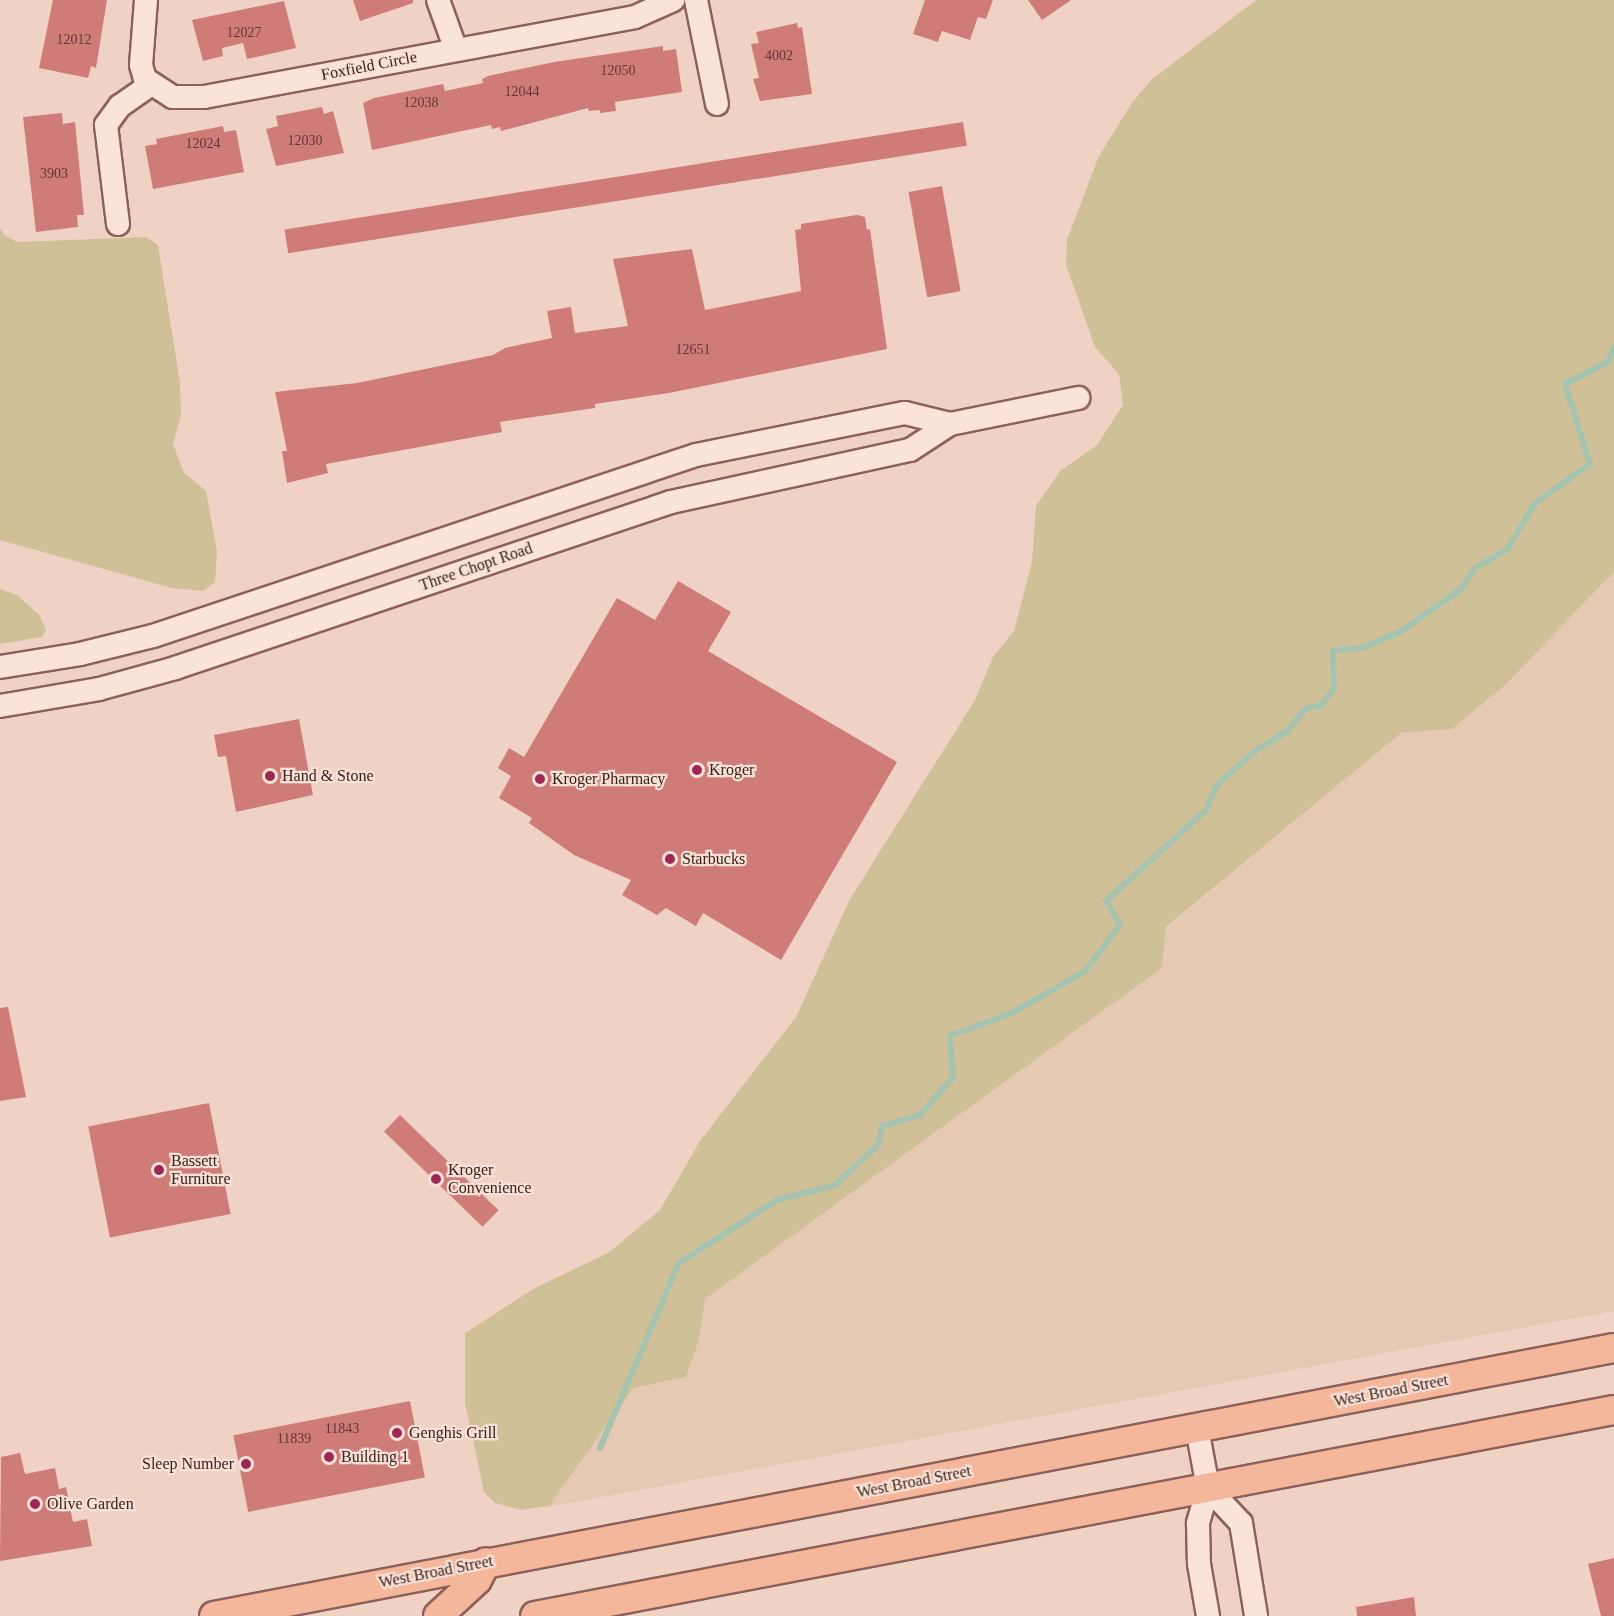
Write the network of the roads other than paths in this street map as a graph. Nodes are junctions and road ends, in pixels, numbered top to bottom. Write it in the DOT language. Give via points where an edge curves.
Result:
graph roads {
  1 [pos="146,0"];
  2 [pos="438,0"];
  3 [pos="673,0"];
  4 [pos="696,0"];
  5 [pos="456,50"];
  6 [pos="150,85"];
  7 [pos="717,104"];
  8 [pos="118,224"];
  9 [pos="1078,398"];
  10 [pos="950,424"];
  11 [pos="0,667"];
  12 [pos="0,706"];
  13 [pos="1614,1348"];
  14 [pos="1614,1410"];
  15 [pos="1197,1428"];
  16 [pos="1208,1488"];
  17 [pos="486,1562"];
  18 [pos="214,1616"];
  19 [pos="438,1616"];
  20 [pos="535,1616"];
  21 [pos="1208,1616"];
  22 [pos="1256,1616"];
  1 -- 6 [label="street" via="141,65"];
  2 -- 5 [label="street"];
  3 -- 5 [label="street, Foxfield Circle" via="635,17"];
  4 -- 7 [label="street"];
  5 -- 6 [label="street, Foxfield Circle" via="204,97 173,97"];
  6 -- 8 [label="street" via="120,106 106,125"];
  9 -- 10 [label="street, Three Chopt Road"];
  10 -- 11 [label="street, Three Chopt Road" via="905,413 696,456 153,636 80,654"];
  10 -- 12 [label="street, Three Chopt Road" via="910,450 670,502 175,668 99,689"];
  13 -- 15 [label="main road, West Broad Street"];
  14 -- 16 [label="main road"];
  15 -- 16 [label="street"];
  15 -- 17 [label="main road, West Broad Street"];
  16 -- 20 [label="main road"];
  16 -- 21 [label="street" via="1198,1524 1199,1564"];
  16 -- 22 [label="street" via="1242,1523"];
  17 -- 18 [label="main road, West Broad Street"];
  17 -- 19 [label="main road" via="477,1580"];
}
